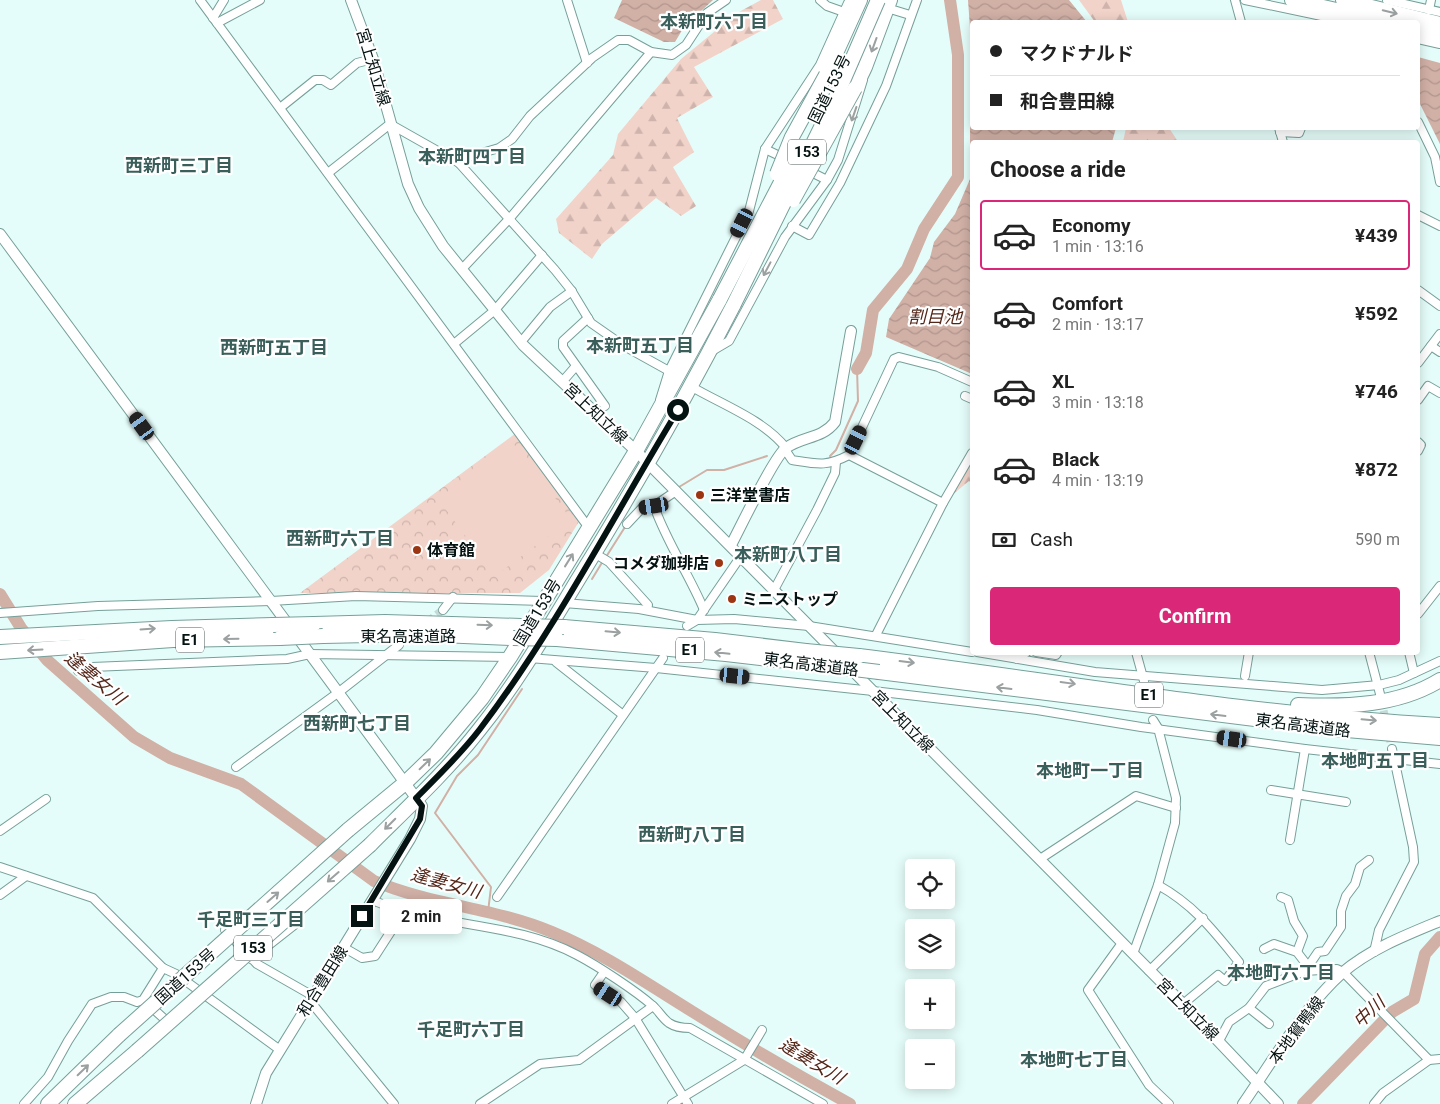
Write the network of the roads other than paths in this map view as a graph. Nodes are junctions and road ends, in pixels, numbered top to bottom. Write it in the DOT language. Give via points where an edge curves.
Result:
graph roads {
  1 [pos="200,0"];
  2 [pos="224,0"];
  3 [pos="260,0"];
  4 [pos="351,0"];
  5 [pos="567,0"];
  6 [pos="726,0"];
  7 [pos="820,0"];
  8 [pos="860,0"];
  9 [pos="869,0"];
  10 [pos="917,0"];
  11 [pos="1235,0"];
  12 [pos="1245,0"];
  13 [pos="1292,0"];
  14 [pos="1342,0"];
  15 [pos="1387,0"];
  16 [pos="1431,0"];
  17 [pos="885,3"];
  18 [pos="1429,10"];
  19 [pos="844,12"];
  20 [pos="1440,12"];
  21 [pos="910,15"];
  22 [pos="215,20"];
  23 [pos="1240,20"];
  24 [pos="1340,20"];
  25 [pos="1380,20"];
  26 [pos="1440,24"];
  27 [pos="1420,29"];
  28 [pos="1440,34"];
  29 [pos="1420,39"];
  30 [pos="1440,44"];
  31 [pos="651,52"];
  32 [pos="373,60"];
  33 [pos="587,64"];
  34 [pos="866,67"];
  35 [pos="280,108"];
  36 [pos="390,124"];
  37 [pos="1420,126"];
  38 [pos="1280,130"];
  39 [pos="1300,130"];
  40 [pos="766,149"];
  41 [pos="459,163"];
  42 [pos="328,173"];
  43 [pos="827,180"];
  44 [pos="1440,182"];
  45 [pos="1420,217"];
  46 [pos="510,218"];
  47 [pos="792,226"];
  48 [pos="1440,226"];
  49 [pos="0,234"];
  50 [pos="542,255"];
  51 [pos="462,269"];
  52 [pos="572,291"];
  53 [pos="1420,291"];
  54 [pos="720,299"];
  55 [pos="734,304"];
  56 [pos="1440,306"];
  57 [pos="495,310"];
  58 [pos="588,318"];
  59 [pos="851,331"];
  60 [pos="1440,334"];
  61 [pos="521,342"];
  62 [pos="455,343"];
  63 [pos="1431,346"];
  64 [pos="710,352"];
  65 [pos="1440,352"];
  66 [pos="1420,360"];
  67 [pos="576,366"];
  68 [pos="669,371"];
  69 [pos="970,381"];
  70 [pos="562,382"];
  71 [pos="692,387"];
  72 [pos="1420,391"];
  73 [pos="1440,393"];
  74 [pos="605,406"];
  75 [pos="657,412"];
  76 [pos="785,448"];
  77 [pos="636,451"];
  78 [pos="849,455"];
  79 [pos="970,456"];
  80 [pos="646,462"];
  81 [pos="836,462"];
  82 [pos="676,491"];
  83 [pos="943,503"];
  84 [pos="654,506"];
  85 [pos="627,524"];
  86 [pos="590,528"];
  87 [pos="731,545"];
  88 [pos="594,553"];
  89 [pos="741,556"];
  90 [pos="1440,586"];
  91 [pos="774,590"];
  92 [pos="453,597"];
  93 [pos="271,601"];
  94 [pos="544,601"];
  95 [pos="564,602"];
  96 [pos="443,610"];
  97 [pos="647,610"];
  98 [pos="704,610"];
  99 [pos="1420,611"];
  100 [pos="0,613"];
  101 [pos="697,620"];
  102 [pos="687,626"];
  103 [pos="809,626"];
  104 [pos="517,632"];
  105 [pos="561,633"];
  106 [pos="876,635"];
  107 [pos="0,637"];
  108 [pos="100,639"];
  109 [pos="398,645"];
  110 [pos="0,652"];
  111 [pos="970,652"];
  112 [pos="310,654"];
  113 [pos="992,655"];
  114 [pos="1023,655"];
  115 [pos="1137,655"];
  116 [pos="1248,655"];
  117 [pos="1370,655"];
  118 [pos="1410,655"];
  119 [pos="385,657"];
  120 [pos="510,657"];
  121 [pos="529,658"];
  122 [pos="664,658"];
  123 [pos="1017,660"];
  124 [pos="556,661"];
  125 [pos="1440,661"];
  126 [pos="656,668"];
  127 [pos="78,671"];
  128 [pos="1414,673"];
  129 [pos="1246,676"];
  130 [pos="1144,678"];
  131 [pos="1440,680"];
  132 [pos="1088,686"];
  133 [pos="1379,686"];
  134 [pos="873,691"];
  135 [pos="339,692"];
  136 [pos="1380,694"];
  137 [pos="623,716"];
  138 [pos="1153,720"];
  139 [pos="1440,725"];
  140 [pos="1158,728"];
  141 [pos="1424,737"];
  142 [pos="1440,738"];
  143 [pos="1440,742"];
  144 [pos="1392,749"];
  145 [pos="1305,750"];
  146 [pos="1394,758"];
  147 [pos="1440,764"];
  148 [pos="236,767"];
  149 [pos="405,783"];
  150 [pos="1271,790"];
  151 [pos="1298,795"];
  152 [pos="416,798"];
  153 [pos="46,799"];
  154 [pos="1346,802"];
  155 [pos="1176,808"];
  156 [pos="0,832"];
  157 [pos="1290,840"];
  158 [pos="1040,860"];
  159 [pos="1369,860"];
  160 [pos="0,867"];
  161 [pos="26,876"];
  162 [pos="1158,885"];
  163 [pos="0,895"];
  164 [pos="496,897"];
  165 [pos="1281,897"];
  166 [pos="373,898"];
  167 [pos="404,911"];
  168 [pos="1203,918"];
  169 [pos="1440,921"];
  170 [pos="298,922"];
  171 [pos="225,930"];
  172 [pos="1122,943"];
  173 [pos="343,947"];
  174 [pos="1264,949"];
  175 [pos="1297,952"];
  176 [pos="1374,952"];
  177 [pos="1133,954"];
  178 [pos="252,958"];
  179 [pos="163,968"];
  180 [pos="1306,968"];
  181 [pos="1149,971"];
  182 [pos="604,972"];
  183 [pos="1343,972"];
  184 [pos="208,998"];
  185 [pos="311,999"];
  186 [pos="143,1000"];
  187 [pos="1184,1004"];
  188 [pos="653,1006"];
  189 [pos="1249,1008"];
  190 [pos="635,1018"];
  191 [pos="1269,1024"];
  192 [pos="174,1027"];
  193 [pos="760,1033"];
  194 [pos="1219,1041"];
  195 [pos="280,1050"];
  196 [pos="744,1059"];
  197 [pos="1440,1059"];
  198 [pos="1429,1060"];
  199 [pos="1258,1082"];
  200 [pos="683,1096"];
  201 [pos="91,1098"];
  202 [pos="24,1104"];
  203 [pos="48,1104"];
  204 [pos="75,1104"];
  205 [pos="256,1104"];
  206 [pos="394,1104"];
  207 [pos="480,1104"];
  208 [pos="672,1104"];
  209 [pos="688,1104"];
  210 [pos="823,1104"];
  211 [pos="1169,1104"];
  212 [pos="1243,1104"];
  213 [pos="1278,1104"];
  214 [pos="1374,1104"];
  1 -- 22 [label="street"];
  2 -- 22 [label="street"];
  3 -- 22 [label="street"];
  4 -- 32 [label="main road, 宮上知立線"];
  5 -- 33 [label="street"];
  6 -- 31 [label="street" via="707,13 686,44 672,55"];
  7 -- 19 [label="street"];
  8 -- 19 [label="street" via="848,3"];
  8 -- 54 [label="highway, 153, bridge" via="826,75 792,137 764,205 725,279"];
  9 -- 54 [label="highway, 国道153号 / 153, bridge" via="842,63"];
  10 -- 21 [label="street"];
  11 -- 23 [label="street"];
  12 -- 24 [label="street"];
  13 -- 25 [label="highway"];
  14 -- 26 [label="highway, one-way"];
  15 -- 18 [label="street"];
  16 -- 18 [label="street"];
  17 -- 21 [label="street"];
  17 -- 34 [label="highway, 153, one-way"];
  17 -- 55 [label="highway, 国道153号 / 153, bridge"];
  18 -- 20 [label="street"];
  19 -- 40 [label="street" via="820,65"];
  21 -- 47 [label="street" via="886,86 840,183 809,235"];
  22 -- 35 [label="street"];
  27 -- 28 [label="highway"];
  29 -- 30 [label="street"];
  31 -- 33 [label="street" via="629,40 618,40"];
  31 -- 46 [label="street"];
  32 -- 35 [label="street" via="357,64 331,85 316,80"];
  32 -- 36 [label="main road, 宮上知立線"];
  33 -- 41 [label="street" via="530,116 512,139"];
  34 -- 43 [label="street, one-way" via="838,160"];
  34 -- 55 [label="highway, 153, bridge" via="742,296"];
  35 -- 42 [label="street"];
  36 -- 41 [label="street"];
  36 -- 42 [label="street"];
  36 -- 51 [label="main road, 宮上知立線" via="408,184 419,208"];
  37 -- 44 [label="street" via="1436,156"];
  38 -- 39 [label="street" via="1297,133"];
  40 -- 43 [label="street"];
  40 -- 68 [label="street" via="749,211"];
  41 -- 46 [label="street"];
  42 -- 62 [label="street"];
  43 -- 47 [label="street"];
  45 -- 48 [label="street"];
  46 -- 50 [label="street"];
  46 -- 51 [label="street"];
  47 -- 64 [label="street, one-way" via="728,342"];
  49 -- 93 [label="main road"];
  50 -- 52 [label="street"];
  50 -- 57 [label="street"];
  51 -- 57 [label="main road, 宮上知立線"];
  52 -- 58 [label="street"];
  52 -- 61 [label="street" via="550,307"];
  53 -- 56 [label="street"];
  54 -- 75 [label="highway, 国道153号 / 153"];
  55 -- 64 [label="highway, 国道153号 / 153"];
  57 -- 61 [label="main road, 宮上知立線"];
  57 -- 62 [label="street"];
  58 -- 67 [label="street" via="563,341 563,347"];
  58 -- 68 [label="street" via="612,339"];
  59 -- 76 [label="main road" via="835,422 818,436"];
  60 -- 63 [label="street"];
  61 -- 70 [label="main road, 宮上知立線"];
  62 -- 86 [label="street"];
  63 -- 65 [label="street"];
  63 -- 66 [label="street"];
  64 -- 71 [label="highway, 国道153号 / 153"];
  67 -- 70 [label="street"];
  67 -- 74 [label="street"];
  68 -- 75 [label="street"];
  69 -- 78 [label="street" via="938,367 899,357 894,359"];
  70 -- 77 [label="main road, 宮上知立線"];
  71 -- 76 [label="street" via="778,437"];
  71 -- 80 [label="highway, 国道153号 / 153"];
  72 -- 73 [label="street" via="1430,386"];
  75 -- 77 [label="highway, 国道153号 / 153"];
  76 -- 81 [label="street" via="792,460 818,464"];
  76 -- 87 [label="main road"];
  77 -- 80 [label="main road, 宮上知立線"];
  77 -- 86 [label="highway, 国道153号 / 153"];
  78 -- 81 [label="street"];
  78 -- 83 [label="street"];
  79 -- 83 [label="street"];
  80 -- 82 [label="main road, 宮上知立線"];
  80 -- 88 [label="highway, 国道153号 / 153"];
  81 -- 91 [label="street" via="835,473"];
  82 -- 84 [label="street"];
  82 -- 87 [label="main road, 宮上知立線"];
  83 -- 106 [label="street"];
  84 -- 85 [label="street" via="642,508"];
  84 -- 98 [label="street" via="672,550 692,581"];
  94 -- 86 [label="highway, 国道153号 / 153, one-way"];
  87 -- 89 [label="main road, 宮上知立線"];
  88 -- 95 [label="highway, 国道153号 / 153"];
  88 -- 97 [label="street" via="616,570 648,605"];
  89 -- 91 [label="main road, 宮上知立線"];
  89 -- 98 [label="street"];
  90 -- 99 [label="street"];
  91 -- 103 [label="main road, 宮上知立線"];
  92 -- 93 [label="street" via="356,596"];
  92 -- 94 [label="street"];
  92 -- 96 [label="street"];
  93 -- 100 [label="street" via="98,606"];
  93 -- 112 [label="main road"];
  94 -- 120 [label="highway, 国道153号 / 153"];
  95 -- 97 [label="street"];
  95 -- 121 [label="highway, 国道153号 / 153"];
  97 -- 101 [label="street"];
  98 -- 101 [label="street"];
  101 -- 102 [label="street"];
  101 -- 103 [label="street" via="734,619"];
  103 -- 106 [label="street"];
  103 -- 134 [label="main road, 宮上知立線"];
  104 -- 105 [label="highway, 東名高速道路 / E1, bridge"];
  104 -- 108 [label="highway, 東名高速道路 / E1, one-way, bridge"];
  108 -- 104 [label="highway, 東名高速道路 / E1, one-way, bridge" via="273,625 386,622"];
  105 -- 132 [label="highway, 東名高速道路 / E1, one-way, bridge" via="715,640"];
  141 -- 105 [label="highway, 東名高速道路 / E1, one-way, bridge" via="1335,730"];
  106 -- 111 [label="street"];
  107 -- 108 [label="highway, 東名高速道路 / E1"];
  108 -- 110 [label="highway, 東名高速道路 / E1, one-way"];
  109 -- 119 [label="street"];
  112 -- 119 [label="street"];
  112 -- 127 [label="street" via="287,659 92,667"];
  112 -- 135 [label="main road"];
  113 -- 123 [label="street"];
  114 -- 123 [label="street"];
  115 -- 130 [label="street"];
  116 -- 129 [label="street"];
  117 -- 133 [label="street"];
  118 -- 128 [label="street"];
  119 -- 120 [label="street"];
  119 -- 135 [label="street"];
  149 -- 120 [label="highway, 国道153号 / 153, one-way" via="461,726"];
  121 -- 124 [label="street"];
  121 -- 152 [label="highway, 国道153号 / 153" via="479,730"];
  122 -- 126 [label="street"];
  123 -- 130 [label="street"];
  124 -- 126 [label="street"];
  124 -- 137 [label="street"];
  125 -- 128 [label="street"];
  126 -- 134 [label="street"];
  126 -- 137 [label="street"];
  128 -- 133 [label="street"];
  130 -- 133 [label="street" via="1296,689"];
  131 -- 132 [label="highway" via="1387,701 1340,707"];
  132 -- 139 [label="highway, 東名高速道路 / E1, one-way" via="1332,717"];
  133 -- 136 [label="street"];
  134 -- 140 [label="street"];
  134 -- 158 [label="main road, 宮上知立線"];
  135 -- 148 [label="street"];
  135 -- 149 [label="main road"];
  137 -- 164 [label="street"];
  138 -- 140 [label="street"];
  140 -- 145 [label="street"];
  140 -- 155 [label="street"];
  141 -- 142 [label="highway, 東名高速道路 / E1"];
  141 -- 143 [label="highway"];
  144 -- 146 [label="street"];
  145 -- 146 [label="street"];
  145 -- 151 [label="street"];
  146 -- 147 [label="street"];
  146 -- 176 [label="street" via="1414,862 1379,930"];
  149 -- 152 [label="main road"];
  203 -- 149 [label="highway, 国道153号 / 153, one-way, bridge" via="120,1035 348,830"];
  150 -- 151 [label="street"];
  151 -- 154 [label="street"];
  151 -- 157 [label="street"];
  152 -- 166 [label="main road, 和合豊田線" via="422,806 422,813"];
  152 -- 204 [label="highway, 国道153号 / 153, one-way, bridge" via="370,845"];
  153 -- 156 [label="street"];
  155 -- 158 [label="street" via="1136,796"];
  155 -- 162 [label="street" via="1172,839"];
  158 -- 172 [label="main road, 宮上知立線"];
  159 -- 180 [label="street" via="1360,867 1355,884 1346,896 1341,911 1341,927 1325,951 1318,952"];
  160 -- 161 [label="street"];
  161 -- 163 [label="street"];
  161 -- 179 [label="street" via="93,898"];
  162 -- 168 [label="street" via="1180,898"];
  162 -- 177 [label="street"];
  165 -- 175 [label="street" via="1288,900 1294,921 1303,936"];
  166 -- 167 [label="street"];
  166 -- 173 [label="main road, 和合豊田線"];
  167 -- 173 [label="street" via="375,956 362,958"];
  167 -- 182 [label="street" via="534,937 572,952"];
  168 -- 181 [label="street"];
  168 -- 187 [label="street" via="1239,965 1225,981 1218,975"];
  169 -- 176 [label="main road, 本地鴛鴨線" via="1400,937"];
  170 -- 178 [label="street"];
  171 -- 178 [label="street"];
  172 -- 177 [label="main road, 宮上知立線"];
  172 -- 211 [label="street" via="1088,990 1149,1085"];
  173 -- 185 [label="main road, 和合豊田線"];
  174 -- 175 [label="street" via="1274,944"];
  175 -- 180 [label="street"];
  176 -- 183 [label="main road, 本地鴛鴨線"];
  177 -- 181 [label="main road, 宮上知立線"];
  178 -- 184 [label="street"];
  178 -- 185 [label="street"];
  179 -- 184 [label="street"];
  179 -- 186 [label="street"];
  180 -- 183 [label="street"];
  180 -- 189 [label="street" via="1266,986"];
  181 -- 187 [label="main road, 宮上知立線"];
  182 -- 188 [label="street"];
  182 -- 190 [label="street" via="595,985 621,1002"];
  183 -- 198 [label="street"];
  183 -- 199 [label="main road, 本地鴛鴨線" via="1306,1014"];
  184 -- 192 [label="street"];
  184 -- 195 [label="street"];
  185 -- 195 [label="main road, 和合豊田線"];
  185 -- 206 [label="street"];
  186 -- 192 [label="street"];
  186 -- 202 [label="street" via="137,1002 111,997 92,1004 48,1077"];
  187 -- 194 [label="main road, 宮上知立線"];
  188 -- 190 [label="street"];
  188 -- 196 [label="street" via="670,1023 679,1028 690,1028"];
  189 -- 191 [label="street"];
  189 -- 194 [label="street" via="1229,1022"];
  190 -- 200 [label="street"];
  190 -- 207 [label="street" via="579,1060 540,1064"];
  192 -- 201 [label="street"];
  193 -- 196 [label="street"];
  194 -- 199 [label="main road, 宮上知立線"];
  195 -- 205 [label="main road, 和合豊田線" via="263,1080"];
  196 -- 200 [label="street"];
  196 -- 210 [label="street"];
  197 -- 198 [label="street"];
  198 -- 214 [label="street"];
  199 -- 212 [label="main road, 本地鴛鴨線"];
  199 -- 213 [label="main road, 宮上知立線"];
  200 -- 208 [label="street"];
  200 -- 209 [label="street"];
}
